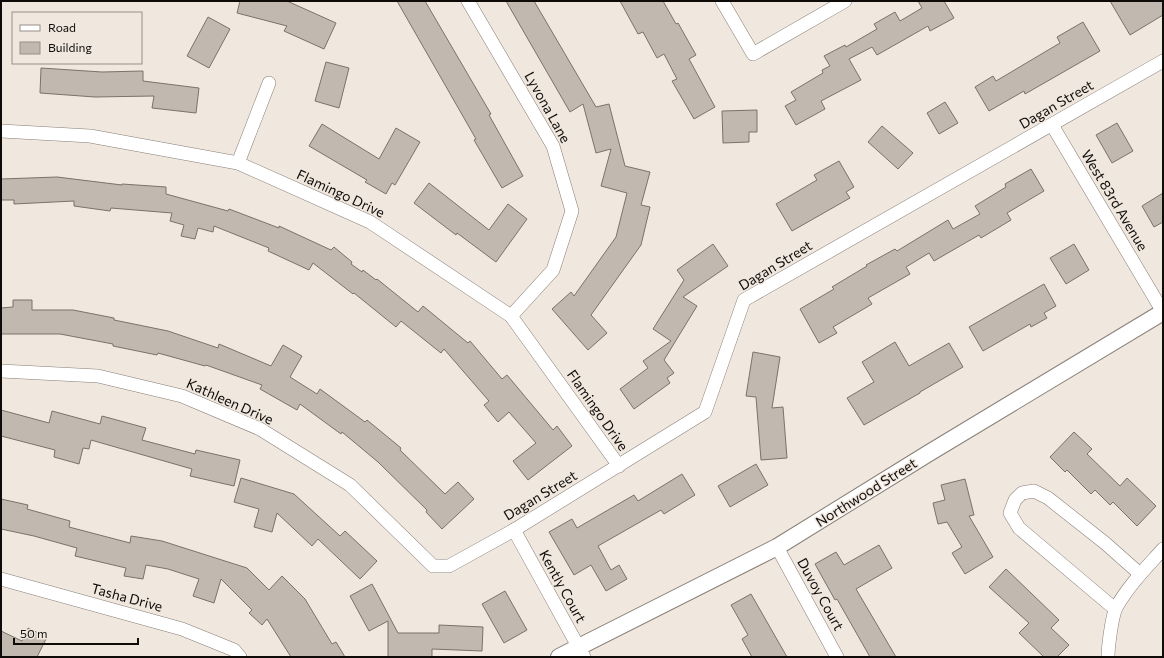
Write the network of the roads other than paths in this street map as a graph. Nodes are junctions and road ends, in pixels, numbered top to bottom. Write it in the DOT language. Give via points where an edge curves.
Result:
graph roads {
  1 [pos="468,1"];
  2 [pos="722,1"];
  3 [pos="845,1"];
  4 [pos="1163,61"];
  5 [pos="269,83"];
  6 [pos="1052,125"];
  7 [pos="1,131"];
  8 [pos="238,163"];
  9 [pos="1163,312"];
  10 [pos="512,316"];
  11 [pos="1,371"];
  12 [pos="619,466"];
  13 [pos="514,530"];
  14 [pos="777,547"];
  15 [pos="1163,549"];
  16 [pos="449,566"];
  17 [pos="1140,574"];
  18 [pos="1,579"];
  19 [pos="1115,609"];
  20 [pos="582,652"];
  21 [pos="240,657"];
  22 [pos="559,657"];
  23 [pos="837,657"];
  24 [pos="1108,657"];
  1 -- 10 [label="street, Lyvona Lane" via="553,146 572,211 553,270"];
  2 -- 3 [label="street" via="753,54"];
  4 -- 6 [label="street, Dagan Street"];
  5 -- 8 [label="street"];
  6 -- 9 [label="street, West 83rd Avenue"];
  6 -- 12 [label="street, Dagan Street" via="744,300 706,412"];
  7 -- 8 [label="street, Flamingo Drive" via="90,136"];
  8 -- 10 [label="street, Flamingo Drive" via="370,222"];
  9 -- 14 [label="street, Northwood Street"];
  10 -- 12 [label="street, Flamingo Drive"];
  11 -- 16 [label="street, Kathleen Drive" via="98,376 182,396 260,429 350,485 433,566"];
  12 -- 13 [label="street, Dagan Street"];
  13 -- 16 [label="street, Dagan Street"];
  13 -- 20 [label="street, Kently Court"];
  14 -- 20 [label="street, Northwood Street"];
  14 -- 23 [label="street, Duvoy Court"];
  15 -- 17 [label="street"];
  17 -- 19 [label="street"];
  17 -- 19 [label="street" via="1048,498 1034,491 1022,493 1015,500 1010,513 1019,528"];
  18 -- 21 [label="street, Tasha Drive" via="182,629 234,650"];
  19 -- 24 [label="street"];
  20 -- 22 [label="street, Northwood Street"];
}
